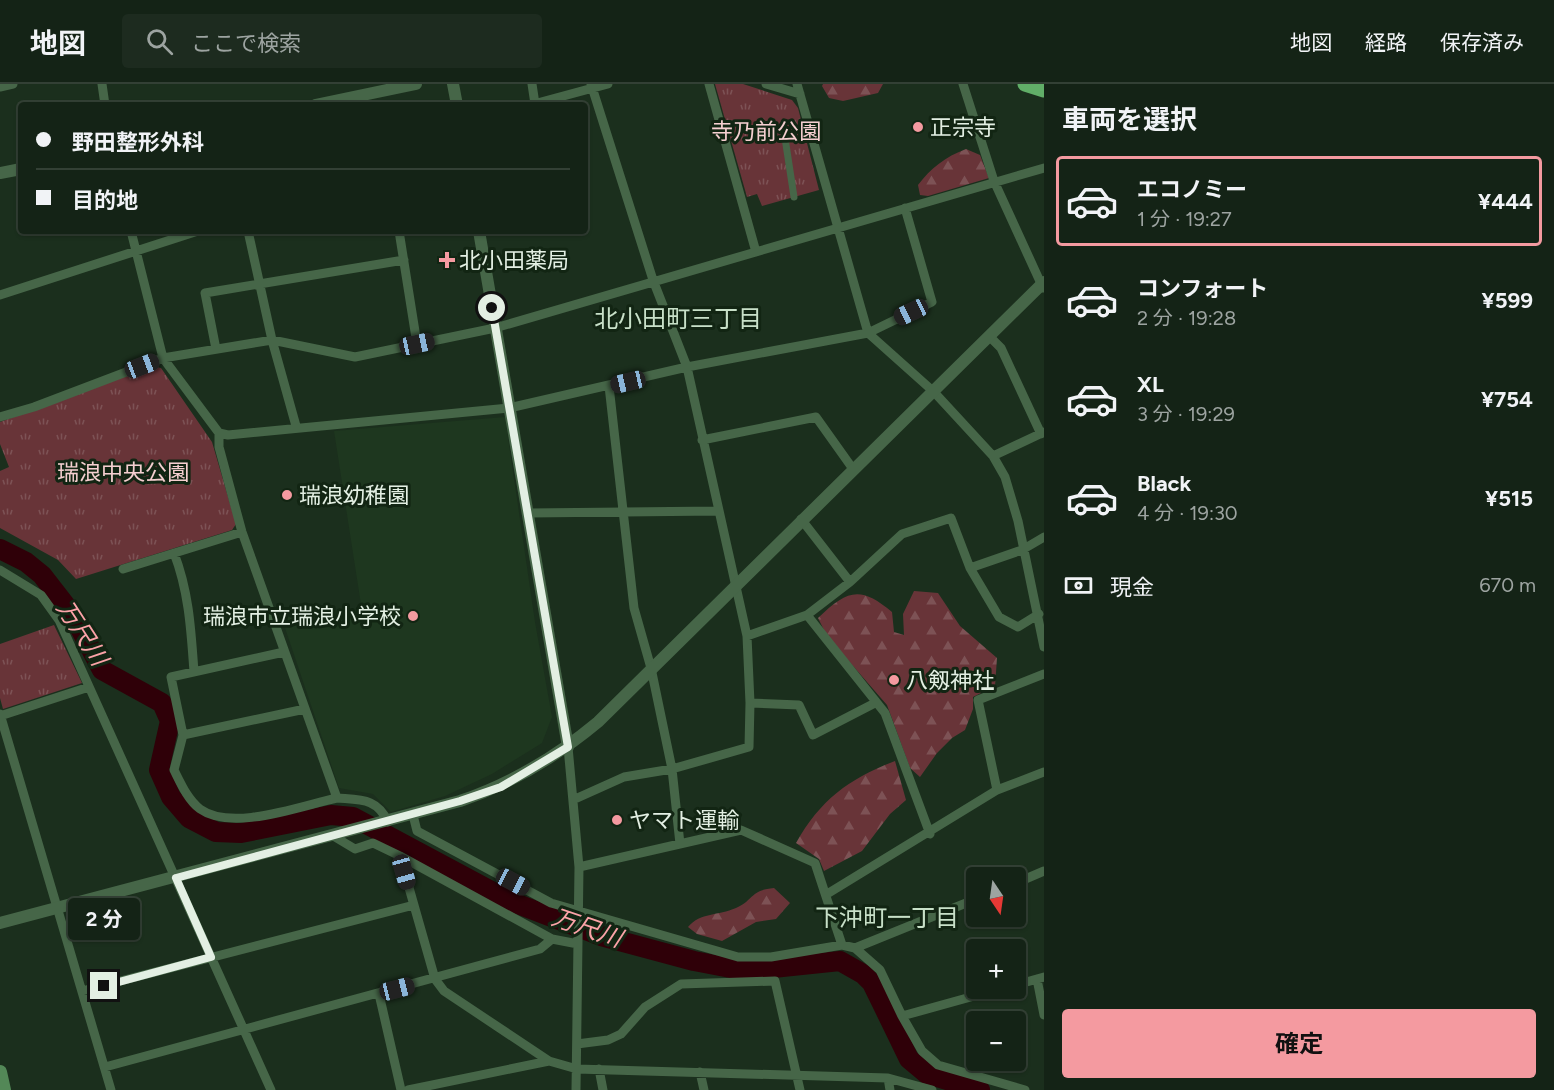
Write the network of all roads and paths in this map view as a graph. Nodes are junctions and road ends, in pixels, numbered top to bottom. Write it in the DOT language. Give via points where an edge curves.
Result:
graph roads {
  1 [pos="13,84"];
  2 [pos="102,84"];
  3 [pos="416,84"];
  4 [pos="453,84"];
  5 [pos="532,84"];
  6 [pos="608,84"];
  7 [pos="709,84"];
  8 [pos="766,84"];
  9 [pos="963,84"];
  10 [pos="1025,84"];
  11 [pos="591,86"];
  12 [pos="0,87"];
  13 [pos="370,89"];
  14 [pos="798,89"];
  15 [pos="1044,90"];
  16 [pos="105,102"];
  17 [pos="325,102"];
  18 [pos="456,102"];
  19 [pos="533,102"];
  20 [pos="539,102"];
  21 [pos="785,138"];
  22 [pos="1044,168"];
  23 [pos="18,170"];
  24 [pos="0,173"];
  25 [pos="994,181"];
  26 [pos="794,197"];
  27 [pos="905,208"];
  28 [pos="836,229"];
  29 [pos="132,234"];
  30 [pos="189,234"];
  31 [pos="249,234"];
  32 [pos="400,234"];
  33 [pos="480,234"];
  34 [pos="136,252"];
  35 [pos="756,252"];
  36 [pos="404,260"];
  37 [pos="653,279"];
  38 [pos="260,284"];
  39 [pos="1043,285"];
  40 [pos="0,295"];
  41 [pos="495,327"];
  42 [pos="868,333"];
  43 [pos="989,336"];
  44 [pos="272,340"];
  45 [pos="417,344"];
  46 [pos="216,349"];
  47 [pos="163,358"];
  48 [pos="687,367"];
  49 [pos="609,386"];
  50 [pos="934,392"];
  51 [pos="509,408"];
  52 [pos="0,417"];
  53 [pos="296,426"];
  54 [pos="219,433"];
  55 [pos="1042,433"];
  56 [pos="702,440"];
  57 [pos="993,456"];
  58 [pos="853,470"];
  59 [pos="624,511"];
  60 [pos="718,511"];
  61 [pos="529,513"];
  62 [pos="801,519"];
  63 [pos="242,532"];
  64 [pos="1044,537"];
  65 [pos="1022,550"];
  66 [pos="174,553"];
  67 [pos="970,568"];
  68 [pos="123,569"];
  69 [pos="0,570"];
  70 [pos="850,582"];
  71 [pos="735,584"];
  72 [pos="1039,614"];
  73 [pos="807,615"];
  74 [pos="747,636"];
  75 [pos="1044,647"];
  76 [pos="284,651"];
  77 [pos="651,668"];
  78 [pos="194,672"];
  79 [pos="1044,674"];
  80 [pos="89,687"];
  81 [pos="750,703"];
  82 [pos="876,703"];
  83 [pos="305,709"];
  84 [pos="0,715"];
  85 [pos="183,735"];
  86 [pos="568,747"];
  87 [pos="672,769"];
  88 [pos="1044,772"];
  89 [pos="997,790"];
  90 [pos="337,798"];
  91 [pos="575,799"];
  92 [pos="413,815"];
  93 [pos="388,822"];
  94 [pos="930,834"];
  95 [pos="335,837"];
  96 [pos="680,844"];
  97 [pos="400,856"];
  98 [pos="579,867"];
  99 [pos="1044,872"];
  100 [pos="176,878"];
  101 [pos="1026,879"];
  102 [pos="827,894"];
  103 [pos="966,903"];
  104 [pos="414,904"];
  105 [pos="58,908"];
  106 [pos="579,912"];
  107 [pos="0,923"];
  108 [pos="552,939"];
  109 [pos="578,945"];
  110 [pos="842,945"];
  111 [pos="855,948"];
  112 [pos="211,957"];
  113 [pos="1040,978"];
  114 [pos="435,979"];
  115 [pos="82,991"];
  116 [pos="379,994"];
  117 [pos="966,998"];
  118 [pos="1044,1015"];
  119 [pos="902,1016"];
  120 [pos="244,1028"];
  121 [pos="577,1044"];
  122 [pos="549,1060"];
  123 [pos="105,1067"];
  124 [pos="577,1069"];
  125 [pos="599,1069"];
  126 [pos="700,1071"];
  127 [pos="0,1072"];
  128 [pos="797,1075"];
  129 [pos="888,1078"];
  130 [pos="4,1090"];
  131 [pos="111,1090"];
  132 [pos="271,1090"];
  133 [pos="401,1090"];
  134 [pos="408,1090"];
  135 [pos="576,1090"];
  136 [pos="603,1090"];
  137 [pos="704,1090"];
  138 [pos="800,1090"];
  139 [pos="890,1090"];
  140 [pos="932,1090"];
  141 [pos="1025,1090"];
  1 -- 12 [label="street"];
  2 -- 16 [label="street"];
  3 -- 13 [label="street"];
  4 -- 18 [label="street"];
  5 -- 19 [label="street"];
  6 -- 11 [label="street"];
  7 -- 35 [label="street"];
  8 -- 14 [label="street"];
  9 -- 25 [label="street"];
  10 -- 15 [label="highway"];
  11 -- 20 [label="street"];
  11 -- 37 [label="street"];
  13 -- 17 [label="street"];
  14 -- 28 [label="street"];
  21 -- 26 [label="street"];
  22 -- 25 [label="street"];
  23 -- 24 [label="street"];
  25 -- 27 [label="street"];
  25 -- 39 [label="street"];
  27 -- 28 [label="street"];
  27 -- 42 [label="street" via="932,302"];
  28 -- 35 [label="street"];
  28 -- 42 [label="street"];
  29 -- 34 [label="street"];
  30 -- 34 [label="street"];
  31 -- 38 [label="street"];
  32 -- 36 [label="street"];
  33 -- 41 [label="street"];
  34 -- 40 [label="street"];
  34 -- 47 [label="street"];
  35 -- 37 [label="street"];
  36 -- 38 [label="street"];
  36 -- 45 [label="street"];
  37 -- 41 [label="street"];
  37 -- 48 [label="street"];
  38 -- 44 [label="street"];
  38 -- 46 [label="street" via="205,293"];
  39 -- 43 [label="street"];
  41 -- 45 [label="street"];
  41 -- 51 [label="street"];
  42 -- 48 [label="street"];
  42 -- 50 [label="street"];
  43 -- 50 [label="street"];
  43 -- 55 [label="street" via="1001,348"];
  44 -- 45 [label="street" via="355,357"];
  44 -- 46 [label="street"];
  44 -- 53 [label="street"];
  46 -- 47 [label="street"];
  47 -- 52 [label="street"];
  47 -- 54 [label="street"];
  48 -- 49 [label="street"];
  48 -- 56 [label="street"];
  49 -- 51 [label="street"];
  49 -- 59 [label="street"];
  50 -- 57 [label="street"];
  50 -- 58 [label="street"];
  51 -- 53 [label="street"];
  51 -- 61 [label="street"];
  53 -- 54 [label="street"];
  54 -- 63 [label="street" via="219,447"];
  55 -- 57 [label="street"];
  56 -- 58 [label="street" via="816,417"];
  56 -- 60 [label="street"];
  57 -- 65 [label="street" via="1007,484"];
  58 -- 62 [label="street"];
  59 -- 60 [label="street"];
  59 -- 61 [label="street"];
  59 -- 77 [label="street" via="634,608"];
  60 -- 71 [label="street"];
  61 -- 86 [label="street"];
  62 -- 70 [label="street"];
  62 -- 71 [label="street"];
  63 -- 66 [label="street"];
  63 -- 76 [label="street"];
  64 -- 65 [label="street"];
  65 -- 67 [label="street"];
  65 -- 72 [label="street"];
  66 -- 68 [label="street"];
  66 -- 78 [label="street" via="186,590"];
  67 -- 70 [label="street" via="951,518 902,534"];
  67 -- 72 [label="street" via="999,617 1018,627"];
  69 -- 80 [label="street" via="41,595 59,620"];
  70 -- 73 [label="street"];
  71 -- 74 [label="street"];
  71 -- 77 [label="street"];
  72 -- 75 [label="street"];
  73 -- 74 [label="street"];
  73 -- 82 [label="street"];
  74 -- 81 [label="street"];
  76 -- 78 [label="street"];
  76 -- 83 [label="street"];
  77 -- 86 [label="street"];
  77 -- 87 [label="street"];
  78 -- 85 [label="street" via="171,677"];
  79 -- 89 [label="street" via="978,700"];
  80 -- 84 [label="street"];
  80 -- 100 [label="street"];
  81 -- 82 [label="street" via="799,705 813,735"];
  81 -- 87 [label="street" via="749,747"];
  82 -- 94 [label="street" via="885,713"];
  83 -- 85 [label="street"];
  83 -- 90 [label="street"];
  84 -- 105 [label="street"];
  85 -- 90 [label="street" via="174,770 193,801 219,819 241,819"];
  86 -- 91 [label="street"];
  86 -- 92 [label="street" via="501,787"];
  87 -- 91 [label="street" via="624,777"];
  87 -- 96 [label="street"];
  88 -- 89 [label="street"];
  89 -- 94 [label="street"];
  90 -- 93 [label="street" via="365,801 382,808"];
  91 -- 98 [label="street"];
  92 -- 93 [label="street"];
  92 -- 106 [label="street" via="417,831 551,903"];
  93 -- 95 [label="street"];
  94 -- 102 [label="street"];
  95 -- 97 [label="street" via="355,849 373,843"];
  95 -- 100 [label="street"];
  96 -- 98 [label="street"];
  96 -- 102 [label="street" via="741,830 815,863"];
  97 -- 104 [label="street"];
  97 -- 108 [label="street"];
  98 -- 106 [label="street"];
  99 -- 101 [label="street"];
  100 -- 105 [label="street"];
  100 -- 112 [label="street"];
  102 -- 110 [label="street"];
  103 -- 111 [label="street"];
  104 -- 112 [label="street"];
  104 -- 114 [label="street"];
  105 -- 107 [label="street"];
  105 -- 115 [label="street"];
  106 -- 109 [label="street"];
  106 -- 110 [label="street" via="738,957 771,957"];
  108 -- 109 [label="street"];
  108 -- 114 [label="street" via="540,949"];
  109 -- 121 [label="street"];
  110 -- 111 [label="street"];
  111 -- 119 [label="street" via="880,970"];
  112 -- 115 [label="street"];
  112 -- 120 [label="street"];
  113 -- 118 [label="street"];
  114 -- 116 [label="street"];
  114 -- 122 [label="street" via="444,991"];
  115 -- 123 [label="street"];
  116 -- 120 [label="street"];
  116 -- 133 [label="street"];
  117 -- 119 [label="street"];
  119 -- 141 [label="street" via="922,1051 938,1065"];
  120 -- 123 [label="street"];
  120 -- 132 [label="street"];
  121 -- 124 [label="street"];
  121 -- 128 [label="street" via="621,1034 645,1007 681,984 775,981"];
  122 -- 124 [label="street"];
  122 -- 134 [label="street"];
  123 -- 131 [label="street"];
  124 -- 125 [label="street"];
  124 -- 135 [label="street"];
  125 -- 126 [label="street"];
  125 -- 136 [label="street"];
  126 -- 128 [label="street"];
  126 -- 137 [label="street"];
  127 -- 130 [label="main road"];
  128 -- 129 [label="street"];
  128 -- 138 [label="street"];
  129 -- 139 [label="street"];
  129 -- 140 [label="street"];
}
